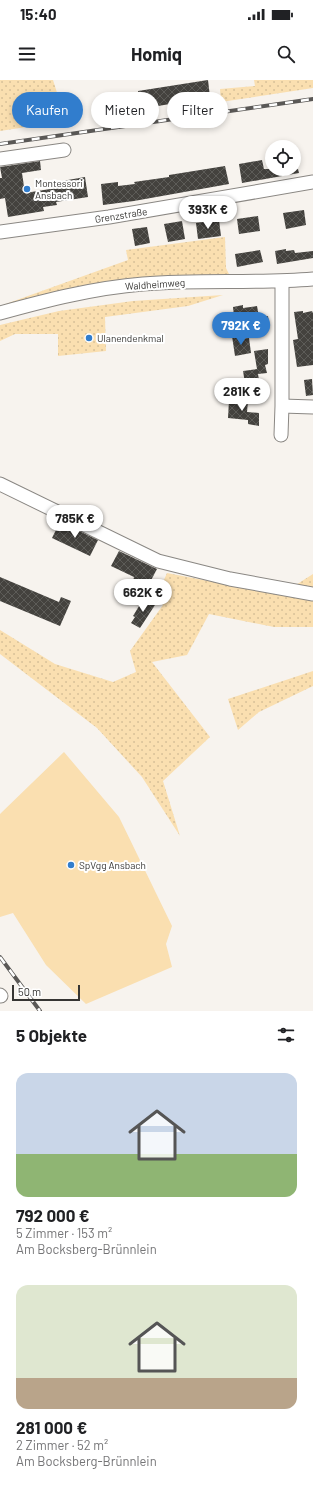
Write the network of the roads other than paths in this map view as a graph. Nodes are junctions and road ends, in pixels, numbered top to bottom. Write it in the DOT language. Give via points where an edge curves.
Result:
graph roads {
  1 [pos="64,150"];
  2 [pos="0,159"];
  3 [pos="313,182"];
  4 [pos="0,232"];
  5 [pos="313,279"];
  6 [pos="282,282"];
  7 [pos="0,313"];
  8 [pos="282,406"];
  9 [pos="313,408"];
  10 [pos="281,436"];
  11 [pos="0,484"];
  12 [pos="313,594"];
  1 -- 2 [label="street"];
  3 -- 4 [label="street, Grenzstraße" via="109,217"];
  5 -- 6 [label="street, Waldheimweg"];
  6 -- 7 [label="street, Waldheimweg" via="196,281 143,284 101,289"];
  6 -- 8 [label="street"];
  8 -- 9 [label="street"];
  8 -- 10 [label="street"];
  11 -- 12 [label="street" via="158,561 230,579"];
}
